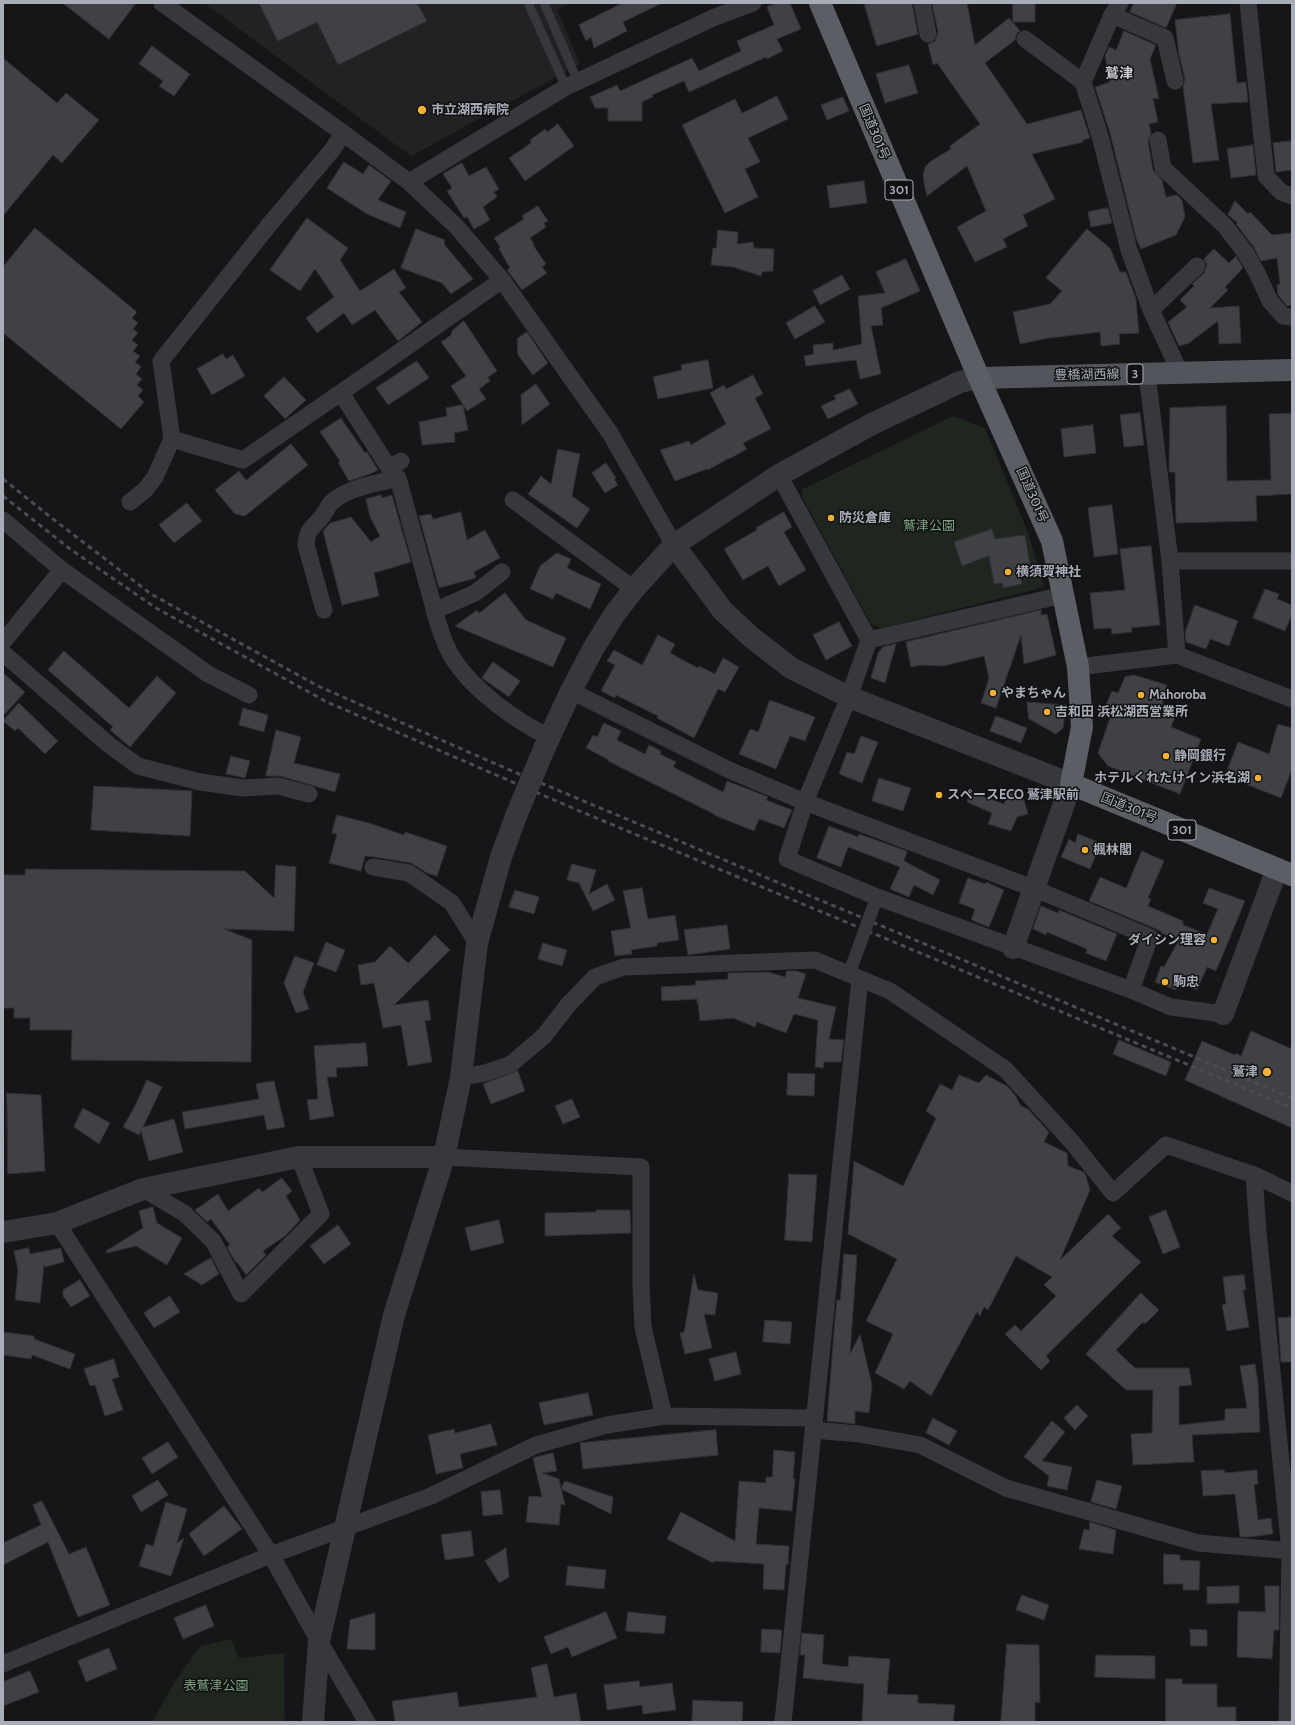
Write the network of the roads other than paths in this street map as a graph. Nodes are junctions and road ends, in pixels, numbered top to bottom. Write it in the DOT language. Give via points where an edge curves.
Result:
graph roads {
  1 [pos="162,3"];
  2 [pos="528,3"];
  3 [pos="544,3"];
  4 [pos="753,3"];
  5 [pos="820,3"];
  6 [pos="922,3"];
  7 [pos="1248,3"];
  8 [pos="1116,9"];
  9 [pos="928,34"];
  10 [pos="1025,39"];
  11 [pos="1176,81"];
  12 [pos="1084,82"];
  13 [pos="572,84"];
  14 [pos="344,133"];
  15 [pos="1158,140"];
  16 [pos="409,182"];
  17 [pos="1292,196"];
  18 [pos="1197,266"];
  19 [pos="502,280"];
  20 [pos="1151,310"];
  21 [pos="1292,317"];
  22 [pos="1292,370"];
  23 [pos="1177,373"];
  24 [pos="1147,374"];
  25 [pos="979,378"];
  26 [pos="341,393"];
  27 [pos="172,440"];
  28 [pos="401,462"];
  29 [pos="779,475"];
  30 [pos="513,500"];
  31 [pos="130,502"];
  32 [pos="3,520"];
  33 [pos="674,545"];
  34 [pos="1170,561"];
  35 [pos="1292,561"];
  36 [pos="62,570"];
  37 [pos="502,572"];
  38 [pos="634,589"];
  39 [pos="1063,595"];
  40 [pos="324,610"];
  41 [pos="434,611"];
  42 [pos="869,640"];
  43 [pos="3,642"];
  44 [pos="3,653"];
  45 [pos="1177,655"];
  46 [pos="1078,667"];
  47 [pos="571,691"];
  48 [pos="249,695"];
  49 [pos="849,697"];
  50 [pos="1292,698"];
  51 [pos="547,743"];
  52 [pos="1071,784"];
  53 [pos="309,794"];
  54 [pos="805,802"];
  55 [pos="373,867"];
  56 [pos="1284,872"];
  57 [pos="1035,889"];
  58 [pos="877,897"];
  59 [pos="477,943"];
  60 [pos="1013,948"];
  61 [pos="854,976"];
  62 [pos="1131,990"];
  63 [pos="1223,1014"];
  64 [pos="461,1077"];
  65 [pos="444,1157"];
  66 [pos="299,1158"];
  67 [pos="1254,1175"];
  68 [pos="143,1190"];
  69 [pos="1292,1193"];
  70 [pos="57,1223"];
  71 [pos="3,1232"];
  72 [pos="664,1416"];
  73 [pos="813,1424"];
  74 [pos="344,1529"];
  75 [pos="1291,1551"];
  76 [pos="271,1555"];
  77 [pos="319,1641"];
  78 [pos="3,1664"];
  79 [pos="313,1722"];
  80 [pos="367,1722"];
  81 [pos="783,1722"];
  82 [pos="1287,1722"];
  1 -- 14 [label="street"];
  2 -- 13 [label="lane"];
  3 -- 13 [label="lane"];
  4 -- 13 [label="street" via="715,17"];
  5 -- 25 [label="highway, 国道301号 / 301"];
  6 -- 9 [label="street"];
  7 -- 17 [label="street" via="1266,176 1281,192"];
  8 -- 11 [label="street" via="1165,38"];
  8 -- 12 [label="street"];
  10 -- 12 [label="street"];
  12 -- 20 [label="street" via="1129,250"];
  13 -- 16 [label="street"];
  14 -- 16 [label="street"];
  14 -- 27 [label="street" via="161,361"];
  15 -- 21 [label="street" via="1163,168 1225,226 1245,252 1270,301 1283,316"];
  16 -- 19 [label="street" via="456,226"];
  18 -- 20 [label="street"];
  19 -- 26 [label="street"];
  19 -- 33 [label="street" via="610,433"];
  20 -- 23 [label="street" via="1176,364"];
  22 -- 23 [label="main road, 豊橋湖西線 / 3"];
  23 -- 24 [label="main road, 豊橋湖西線 / 3"];
  24 -- 25 [label="main road, 豊橋湖西線 / 3"];
  24 -- 34 [label="street"];
  25 -- 29 [label="street" via="960,382 879,421"];
  25 -- 39 [label="highway, 国道301号 / 301" via="1052,541"];
  26 -- 27 [label="street" via="243,460"];
  26 -- 28 [label="street" via="389,468"];
  27 -- 31 [label="street" via="155,477 145,490"];
  29 -- 33 [label="street"];
  29 -- 42 [label="street"];
  30 -- 38 [label="street"];
  32 -- 36 [label="street"];
  33 -- 38 [label="street"];
  33 -- 49 [label="street" via="723,611 751,637 791,668"];
  34 -- 35 [label="street"];
  34 -- 45 [label="street"];
  36 -- 43 [label="street"];
  36 -- 48 [label="street" via="208,674"];
  37 -- 41 [label="street" via="475,593"];
  38 -- 47 [label="street" via="614,615"];
  39 -- 42 [label="street"];
  39 -- 46 [label="highway, 国道301号 / 301"];
  40 -- 41 [label="street" via="306,545 311,527 338,498 361,488 398,478"];
  41 -- 51 [label="street" via="447,646 465,674"];
  42 -- 49 [label="street"];
  44 -- 53 [label="street" via="108,744 138,766 200,782 243,788 278,786"];
  45 -- 46 [label="street"];
  45 -- 50 [label="street"];
  46 -- 52 [label="highway, 国道301号 / 301" via="1082,727"];
  47 -- 51 [label="street"];
  47 -- 54 [label="street" via="729,770"];
  49 -- 52 [label="street"];
  49 -- 54 [label="street"];
  51 -- 59 [label="street, bridge" via="501,857"];
  52 -- 56 [label="highway, 国道301号 / 301"];
  52 -- 57 [label="street"];
  54 -- 57 [label="street"];
  54 -- 58 [label="street" via="787,859"];
  55 -- 59 [label="street" via="409,873 452,903"];
  56 -- 63 [label="street"];
  57 -- 60 [label="street"];
  57 -- 62 [label="street" via="1150,937"];
  58 -- 60 [label="street"];
  58 -- 61 [label="street, bridge"];
  59 -- 64 [label="street"];
  60 -- 62 [label="street"];
  61 -- 64 [label="street" via="815,960 624,967 595,977 568,1005 544,1036 511,1064 485,1073"];
  61 -- 67 [label="street" via="890,991 1005,1069 1072,1142 1113,1193 1166,1145"];
  61 -- 73 [label="street"];
  62 -- 63 [label="street" via="1171,1007"];
  64 -- 65 [label="street"];
  65 -- 66 [label="street"];
  65 -- 72 [label="street" via="641,1167 640,1286 643,1327"];
  65 -- 74 [label="street" via="394,1315"];
  66 -- 68 [label="street"];
  66 -- 68 [label="street" via="321,1214 241,1294 213,1241 184,1214"];
  67 -- 69 [label="street"];
  67 -- 75 [label="street"];
  68 -- 70 [label="street"];
  70 -- 71 [label="street"];
  70 -- 76 [label="street"];
  72 -- 73 [label="street"];
  72 -- 74 [label="street" via="607,1426 536,1445 431,1496"];
  73 -- 75 [label="street" via="920,1445 1006,1488 1198,1543"];
  73 -- 81 [label="street"];
  74 -- 76 [label="street"];
  74 -- 77 [label="street"];
  75 -- 82 [label="street"];
  76 -- 77 [label="street"];
  76 -- 78 [label="street"];
  77 -- 79 [label="street"];
  77 -- 80 [label="street"];
}
